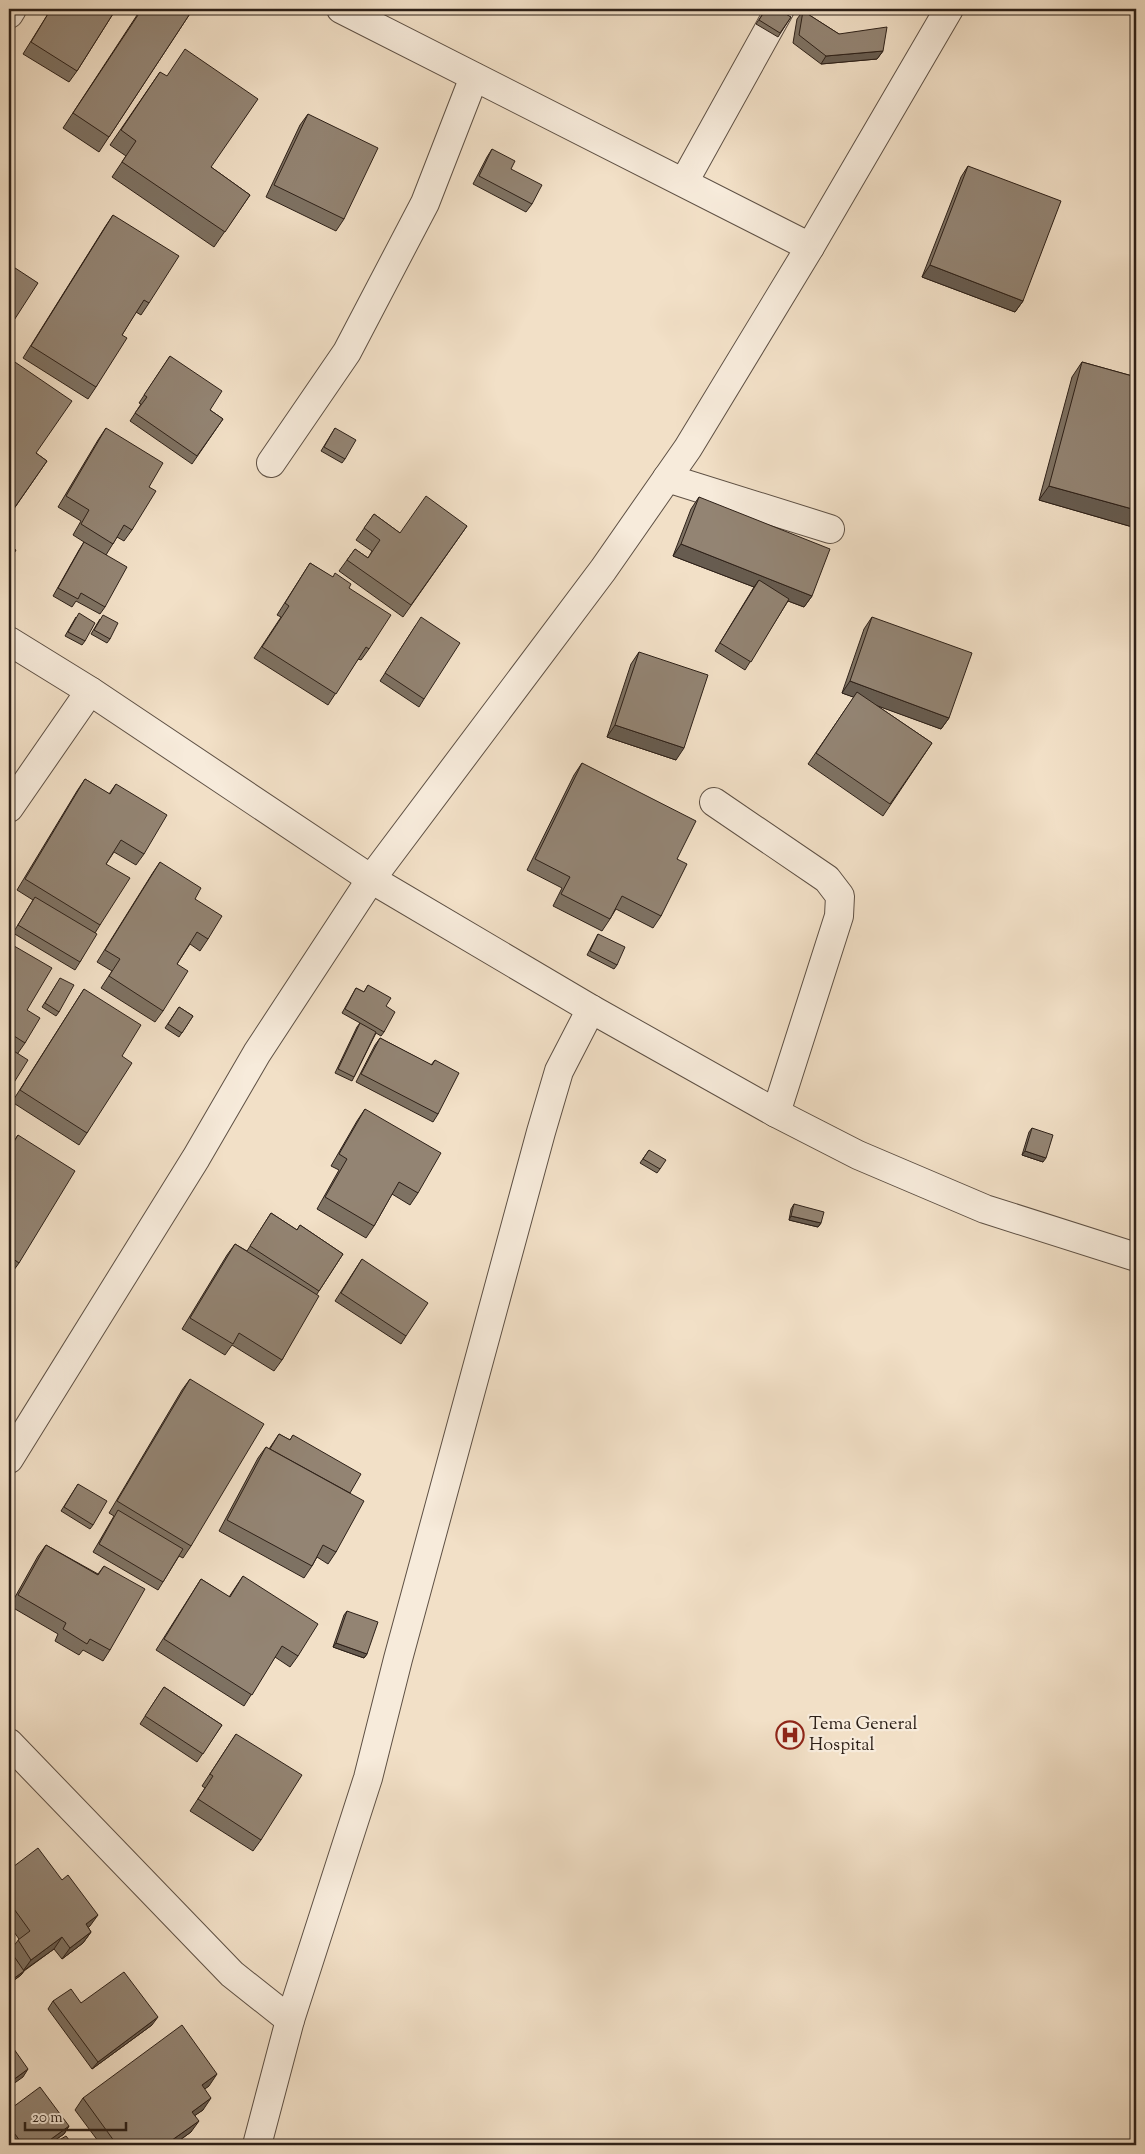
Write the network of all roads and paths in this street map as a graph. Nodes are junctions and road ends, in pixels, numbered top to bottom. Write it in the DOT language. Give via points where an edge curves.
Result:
graph roads {
  1 [pos="12,9"];
  2 [pos="341,9"];
  3 [pos="780,9"];
  4 [pos="948,9"];
  5 [pos="9,14"];
  6 [pos="474,77"];
  7 [pos="684,182"];
  8 [pos="810,247"];
  9 [pos="271,463"];
  10 [pos="667,478"];
  11 [pos="830,529"];
  12 [pos="9,641"];
  13 [pos="90,691"];
  14 [pos="714,802"];
  15 [pos="9,808"];
  16 [pos="371,879"];
  17 [pos="591,1008"];
  18 [pos="776,1113"];
  19 [pos="1136,1257"];
  20 [pos="9,1459"];
  21 [pos="9,1742"];
  22 [pos="290,2020"];
  23 [pos="256,2145"];
  1 -- 5 [label="street"];
  2 -- 6 [label="street"];
  3 -- 7 [label="street"];
  4 -- 8 [label="street"];
  6 -- 7 [label="street"];
  6 -- 9 [label="street" via="425,203 352,343"];
  7 -- 8 [label="street"];
  8 -- 10 [label="street"];
  10 -- 11 [label="street"];
  10 -- 16 [label="street" via="528,671"];
  12 -- 13 [label="street"];
  13 -- 15 [label="street"];
  13 -- 16 [label="street"];
  14 -- 18 [label="street" via="827,879 840,896 839,916"];
  16 -- 17 [label="street"];
  16 -- 20 [label="street" via="257,1053 196,1158"];
  17 -- 18 [label="street"];
  17 -- 22 [label="street" via="557,1080 434,1524 368,1778"];
  18 -- 19 [label="street" via="858,1155 985,1209"];
  21 -- 22 [label="street" via="226,1968"];
  22 -- 23 [label="street"];
}
